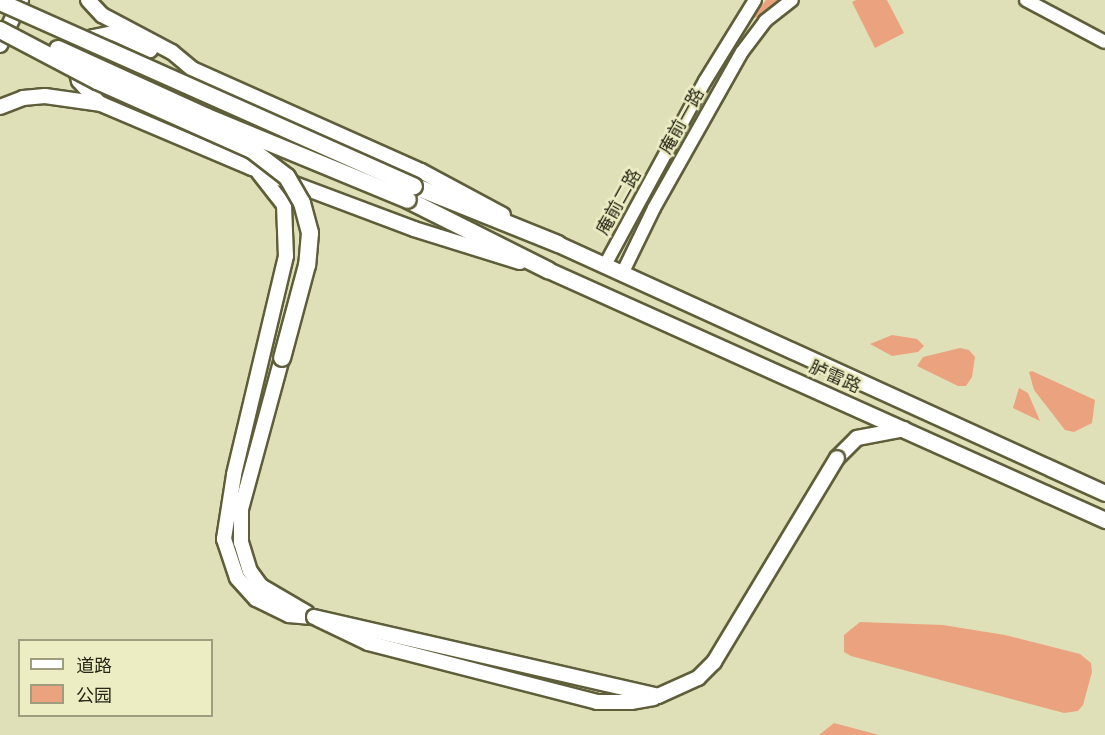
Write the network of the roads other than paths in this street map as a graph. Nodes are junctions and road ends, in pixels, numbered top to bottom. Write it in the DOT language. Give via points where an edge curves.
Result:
graph roads {
  1 [pos="21,0"];
  2 [pos="88,0"];
  3 [pos="755,0"];
  4 [pos="792,0"];
  5 [pos="1026,0"];
  6 [pos="0,2"];
  7 [pos="0,22"];
  8 [pos="0,30"];
  9 [pos="1105,42"];
  10 [pos="0,45"];
  11 [pos="192,69"];
  12 [pos="101,104"];
  13 [pos="0,107"];
  14 [pos="252,168"];
  15 [pos="411,193"];
  16 [pos="558,244"];
  17 [pos="604,265"];
  18 [pos="548,270"];
  19 [pos="622,274"];
  20 [pos="282,358"];
  21 [pos="904,429"];
  22 [pos="1105,493"];
  23 [pos="1105,520"];
  24 [pos="314,616"];
  25 [pos="658,696"];
  1 -- 10 [label="main road"];
  2 -- 11 [label="main road" via="102,15 172,52"];
  3 -- 17 [label="street, 庵前二路" via="705,81"];
  4 -- 19 [label="street, 庵前一路" via="765,21 742,52 654,208"];
  5 -- 9 [label="street"];
  6 -- 15 [label="highway, bridge"];
  7 -- 15 [label="highway, bridge" via="207,117"];
  8 -- 20 [label="highway, bridge" via="97,81 252,150 287,177 303,203 310,233 307,265"];
  11 -- 12 [label="main road" via="113,33 93,37 84,48 77,73 86,92"];
  11 -- 16 [label="main road" via="421,171"];
  12 -- 13 [label="main road" via="45,96 23,98"];
  12 -- 14 [label="main road"];
  14 -- 18 [label="main road" via="414,229"];
  14 -- 24 [label="main road" via="280,195 288,234 228,505 224,539 237,578 256,599 289,615"];
  15 -- 16 [label="highway"];
  15 -- 18 [label="highway"];
  16 -- 17 [label="main road, 胪雷路"];
  17 -- 19 [label="main road, 胪雷路"];
  18 -- 21 [label="main road, 胪雷路"];
  19 -- 22 [label="main road, 胪雷路"];
  20 -- 24 [label="main road" via="241,509 241,542 250,571 261,586"];
  21 -- 23 [label="main road, 胪雷路"];
  21 -- 25 [label="main road, bridge" via="857,438 837,458 714,662 698,678"];
  24 -- 25 [label="main road, bridge"];
  24 -- 25 [label="main road, bridge" via="368,643 597,702 631,702"];
}
